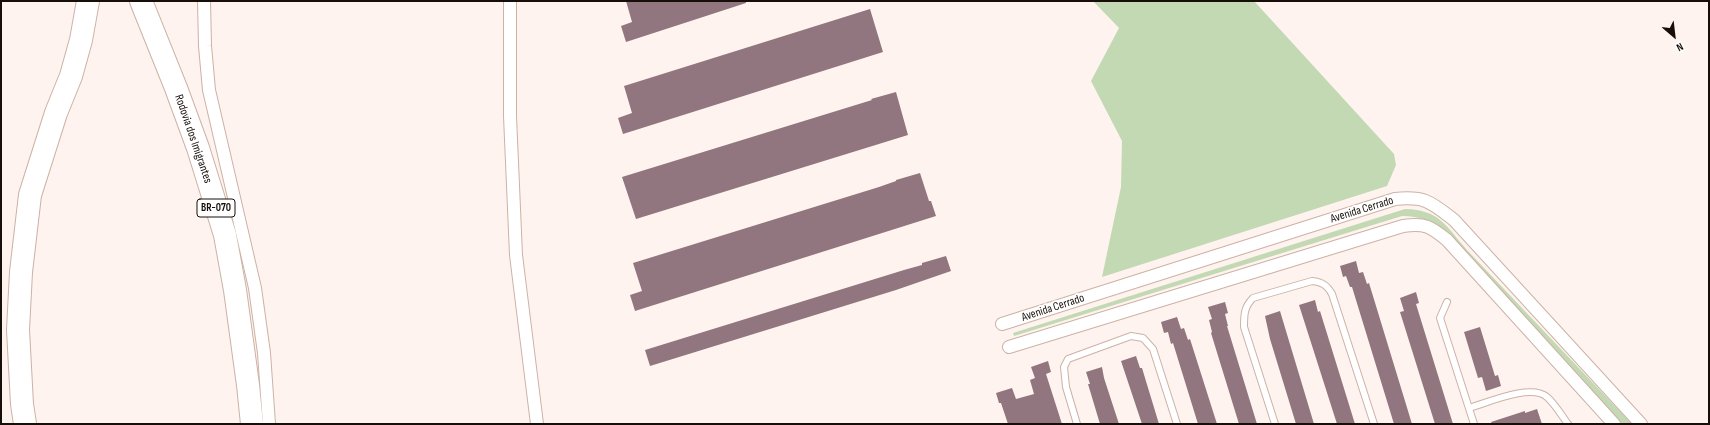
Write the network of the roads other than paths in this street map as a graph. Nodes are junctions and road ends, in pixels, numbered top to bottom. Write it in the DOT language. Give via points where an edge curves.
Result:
graph roads {
  1 [pos="88,1"];
  2 [pos="141,1"];
  3 [pos="204,1"];
  4 [pos="510,1"];
  5 [pos="1447,302"];
  6 [pos="1002,324"];
  7 [pos="1010,346"];
  8 [pos="1468,408"];
  9 [pos="25,424"];
  10 [pos="252,424"];
  11 [pos="268,424"];
  12 [pos="537,424"];
  13 [pos="1078,424"];
  14 [pos="1176,424"];
  15 [pos="1275,424"];
  16 [pos="1374,424"];
  17 [pos="1474,424"];
  18 [pos="1568,424"];
  19 [pos="1614,424"];
  20 [pos="1641,424"];
  1 -- 9 [label="highway" via="82,40 30,195 21,272 18,330"];
  2 -- 10 [label="highway, Rodovia dos Imigrantes / BR-070" via="198,148 225,235 235,290"];
  3 -- 11 [label="street" via="209,90 255,288 264,353"];
  4 -- 12 [label="street" via="510,116 516,254"];
  5 -- 8 [label="lane" via="1440,318"];
  6 -- 20 [label="street, Avenida Cerrado" via="1395,199 1422,199 1440,208 1454,220"];
  7 -- 19 [label="street, Avenida Cerrado" via="1403,226 1418,224 1431,227 1447,240"];
  8 -- 17 [label="lane"];
  8 -- 18 [label="lane" via="1526,391 1537,392 1547,397"];
  13 -- 14 [label="lane" via="1066,386 1064,367 1068,359 1132,336 1143,338 1153,349"];
  15 -- 16 [label="lane" via="1244,327 1246,304 1253,298 1312,281 1328,286 1332,294"];
}
